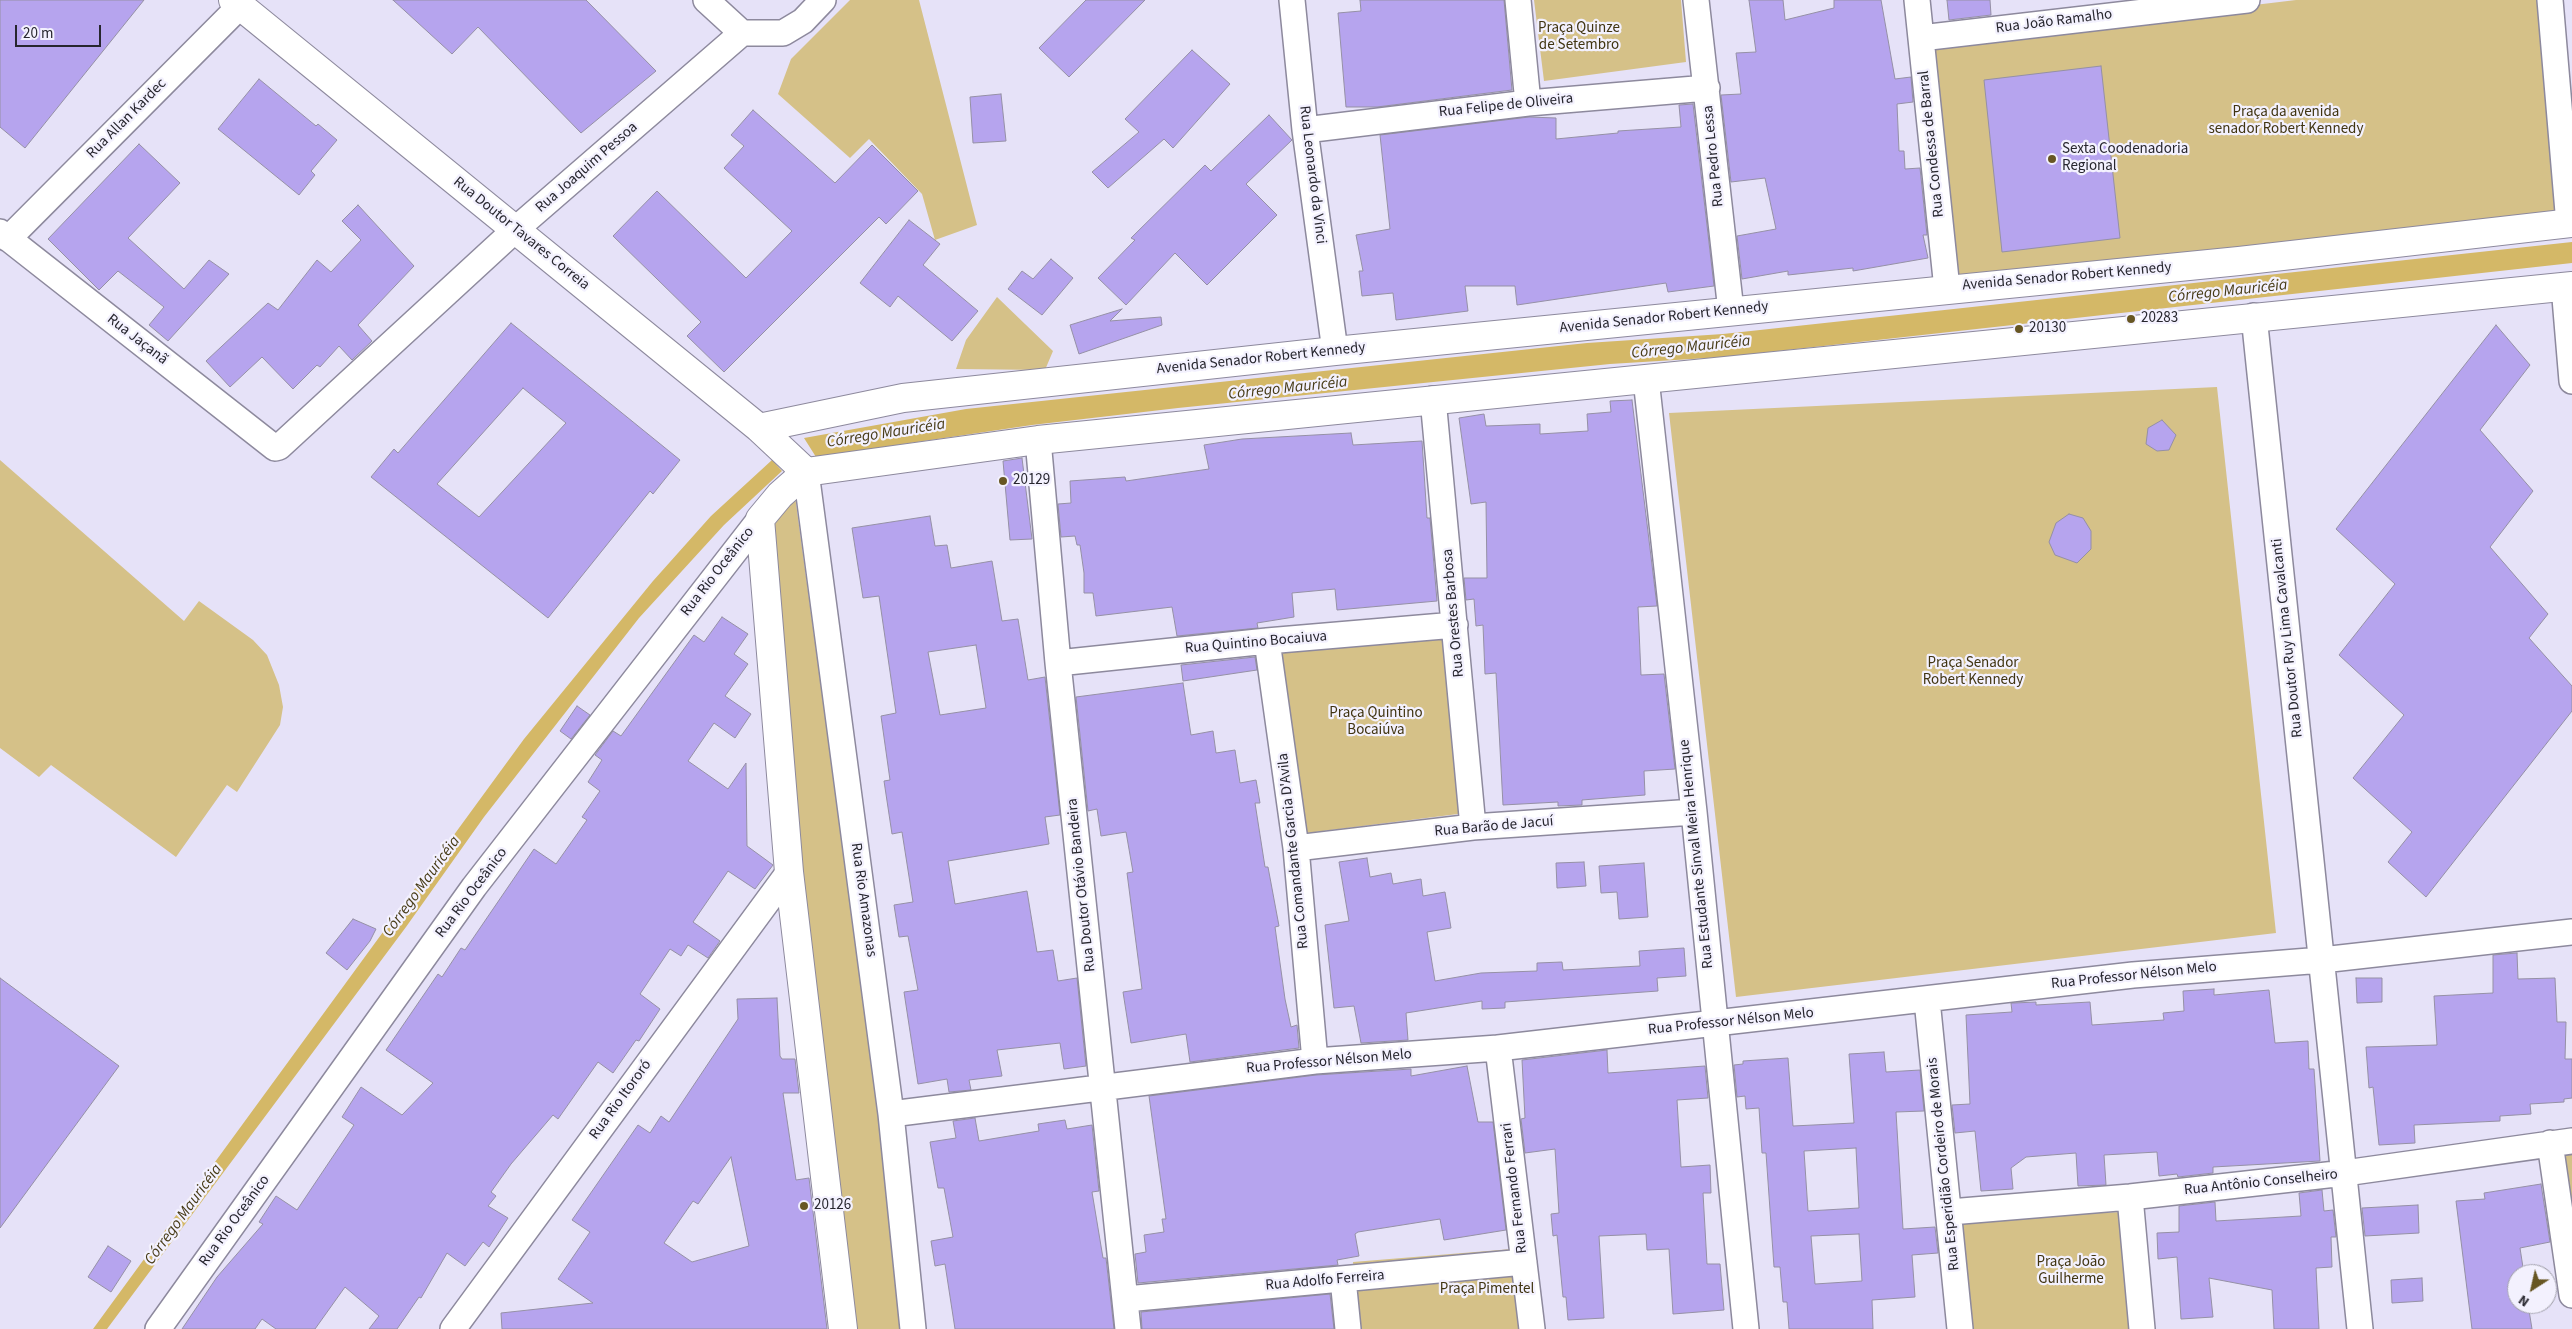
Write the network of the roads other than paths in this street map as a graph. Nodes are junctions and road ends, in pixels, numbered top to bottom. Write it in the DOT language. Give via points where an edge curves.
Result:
graph roads {
  1 [pos="706,0"];
  2 [pos="823,0"];
  3 [pos="1292,0"];
  4 [pos="1518,0"];
  5 [pos="1696,0"];
  6 [pos="1917,0"];
  7 [pos="2247,0"];
  8 [pos="2550,0"];
  9 [pos="239,2"];
  10 [pos="742,33"];
  11 [pos="1921,38"];
  12 [pos="1707,88"];
  13 [pos="1528,103"];
  14 [pos="1305,130"];
  15 [pos="2571,223"];
  16 [pos="516,229"];
  17 [pos="4,236"];
  18 [pos="2568,286"];
  19 [pos="1947,289"];
  20 [pos="1731,311"];
  21 [pos="2254,316"];
  22 [pos="1335,350"];
  23 [pos="1646,379"];
  24 [pos="2572,381"];
  25 [pos="1433,399"];
  26 [pos="759,428"];
  27 [pos="1038,440"];
  28 [pos="275,448"];
  29 [pos="806,472"];
  30 [pos="760,519"];
  31 [pos="1455,625"];
  32 [pos="1267,641"];
  33 [pos="1058,663"];
  34 [pos="1694,812"];
  35 [pos="1473,827"];
  36 [pos="1296,848"];
  37 [pos="789,872"];
  38 [pos="2572,932"];
  39 [pos="2322,960"];
  40 [pos="1927,1000"];
  41 [pos="1714,1024"];
  42 [pos="1498,1048"];
  43 [pos="1315,1061"];
  44 [pos="1104,1087"];
  45 [pos="891,1114"];
  46 [pos="2561,1142"];
  47 [pos="2345,1173"];
  48 [pos="2130,1197"];
  49 [pos="1950,1212"];
  50 [pos="1524,1262"];
  51 [pos="1344,1279"];
  52 [pos="2572,1295"];
  53 [pos="1126,1299"];
  54 [pos="158,1329"];
  55 [pos="452,1329"];
  56 [pos="843,1329"];
  57 [pos="913,1329"];
  58 [pos="1128,1329"];
  59 [pos="1348,1329"];
  60 [pos="1532,1329"];
  61 [pos="1746,1329"];
  62 [pos="1960,1329"];
  63 [pos="2142,1329"];
  64 [pos="2360,1329"];
  1 -- 10 [label="street"];
  2 -- 10 [label="street" via="802,21 783,33"];
  3 -- 14 [label="street, Rua Leonardo da Vinci"];
  4 -- 13 [label="street"];
  5 -- 12 [label="street, Rua Pedro Lessa"];
  6 -- 11 [label="street, Rua Condessa de Barral"];
  7 -- 11 [label="street, Rua João Ramalho"];
  8 -- 15 [label="street"];
  9 -- 16 [label="street, Rua Doutor Tavares Correia"];
  9 -- 17 [label="street, Rua Allan Kardec"];
  10 -- 16 [label="street, Rua Joaquim Pessoa"];
  11 -- 19 [label="street, Rua Condessa de Barral"];
  12 -- 13 [label="street, Rua Felipe de Oliveira"];
  12 -- 20 [label="street, Rua Pedro Lessa"];
  13 -- 14 [label="street, Rua Felipe de Oliveira"];
  14 -- 22 [label="street, Rua Leonardo da Vinci"];
  15 -- 19 [label="street, Avenida Senador Robert Kennedy" via="2239,261"];
  16 -- 26 [label="street, Rua Doutor Tavares Correia"];
  16 -- 28 [label="street, Rua Joaquim Pessoa" via="282,446"];
  17 -- 28 [label="street, Rua Jaçanã"];
  18 -- 21 [label="street"];
  18 -- 24 [label="street"];
  19 -- 20 [label="street, Avenida Senador Robert Kennedy"];
  20 -- 22 [label="street, Avenida Senador Robert Kennedy"];
  21 -- 23 [label="street"];
  21 -- 39 [label="street, Rua Doutor Ruy Lima Cavalcanti"];
  22 -- 26 [label="street, Avenida Senador Robert Kennedy" via="903,398"];
  23 -- 25 [label="street"];
  23 -- 34 [label="street, Rua Estudante Sinval Meira Henrique"];
  25 -- 27 [label="street"];
  25 -- 31 [label="street, Rua Orestes Barbosa"];
  26 -- 29 [label="street, Rua Doutor Tavares Correia"];
  27 -- 29 [label="street"];
  27 -- 33 [label="street, Rua Doutor Otávio Bandeira"];
  29 -- 30 [label="street, Rua Rio Oceânico"];
  29 -- 45 [label="street, Rua Rio Amazonas"];
  30 -- 37 [label="street"];
  30 -- 54 [label="street, Rua Rio Oceânico" via="474,887"];
  31 -- 32 [label="street, Rua Quintino Bocaiuva"];
  31 -- 35 [label="street, Rua Orestes Barbosa"];
  32 -- 33 [label="street, Rua Quintino Bocaiuva"];
  32 -- 36 [label="street, Rua Comandante Garcia D'Avila"];
  33 -- 44 [label="street, Rua Doutor Otávio Bandeira"];
  34 -- 35 [label="street, Rua Barão de Jacuí"];
  34 -- 41 [label="street, Rua Estudante Sinval Meira Henrique"];
  35 -- 36 [label="street, Rua Barão de Jacuí"];
  36 -- 43 [label="street, Rua Comandante Garcia D'Avila"];
  37 -- 55 [label="street, Rua Rio Itororó"];
  37 -- 56 [label="street"];
  38 -- 39 [label="street, Rua Professor Nélson Melo"];
  39 -- 40 [label="street, Rua Professor Nélson Melo" via="2133,974"];
  39 -- 47 [label="street, Rua Doutor Ruy Lima Cavalcanti"];
  40 -- 41 [label="street, Rua Professor Nélson Melo"];
  40 -- 49 [label="street, Rua Esperidião Cordeiro de Morais"];
  41 -- 42 [label="street, Rua Professor Nélson Melo"];
  41 -- 61 [label="street, Rua Estudante Sinval Meira Henrique"];
  42 -- 43 [label="street, Rua Professor Nélson Melo"];
  42 -- 50 [label="street, Rua Fernando Ferrari"];
  43 -- 44 [label="street, Rua Professor Nélson Melo"];
  44 -- 45 [label="street, Rua Professor Nélson Melo"];
  44 -- 53 [label="street, Rua Doutor Otávio Bandeira"];
  45 -- 57 [label="street, Rua Rio Amazonas"];
  46 -- 47 [label="street, Rua Antônio Conselheiro"];
  46 -- 52 [label="street"];
  47 -- 48 [label="street, Rua Antônio Conselheiro"];
  47 -- 64 [label="street, Rua Doutor Ruy Lima Cavalcanti"];
  48 -- 49 [label="street, Rua Antônio Conselheiro"];
  48 -- 63 [label="street"];
  49 -- 62 [label="street, Rua Esperidião Cordeiro de Morais"];
  50 -- 51 [label="street, Rua Adolfo Ferreira"];
  50 -- 60 [label="street, Rua Fernando Ferrari"];
  51 -- 53 [label="street, Rua Adolfo Ferreira"];
  51 -- 59 [label="street"];
  53 -- 58 [label="street, Rua Doutor Otávio Bandeira"];
}
